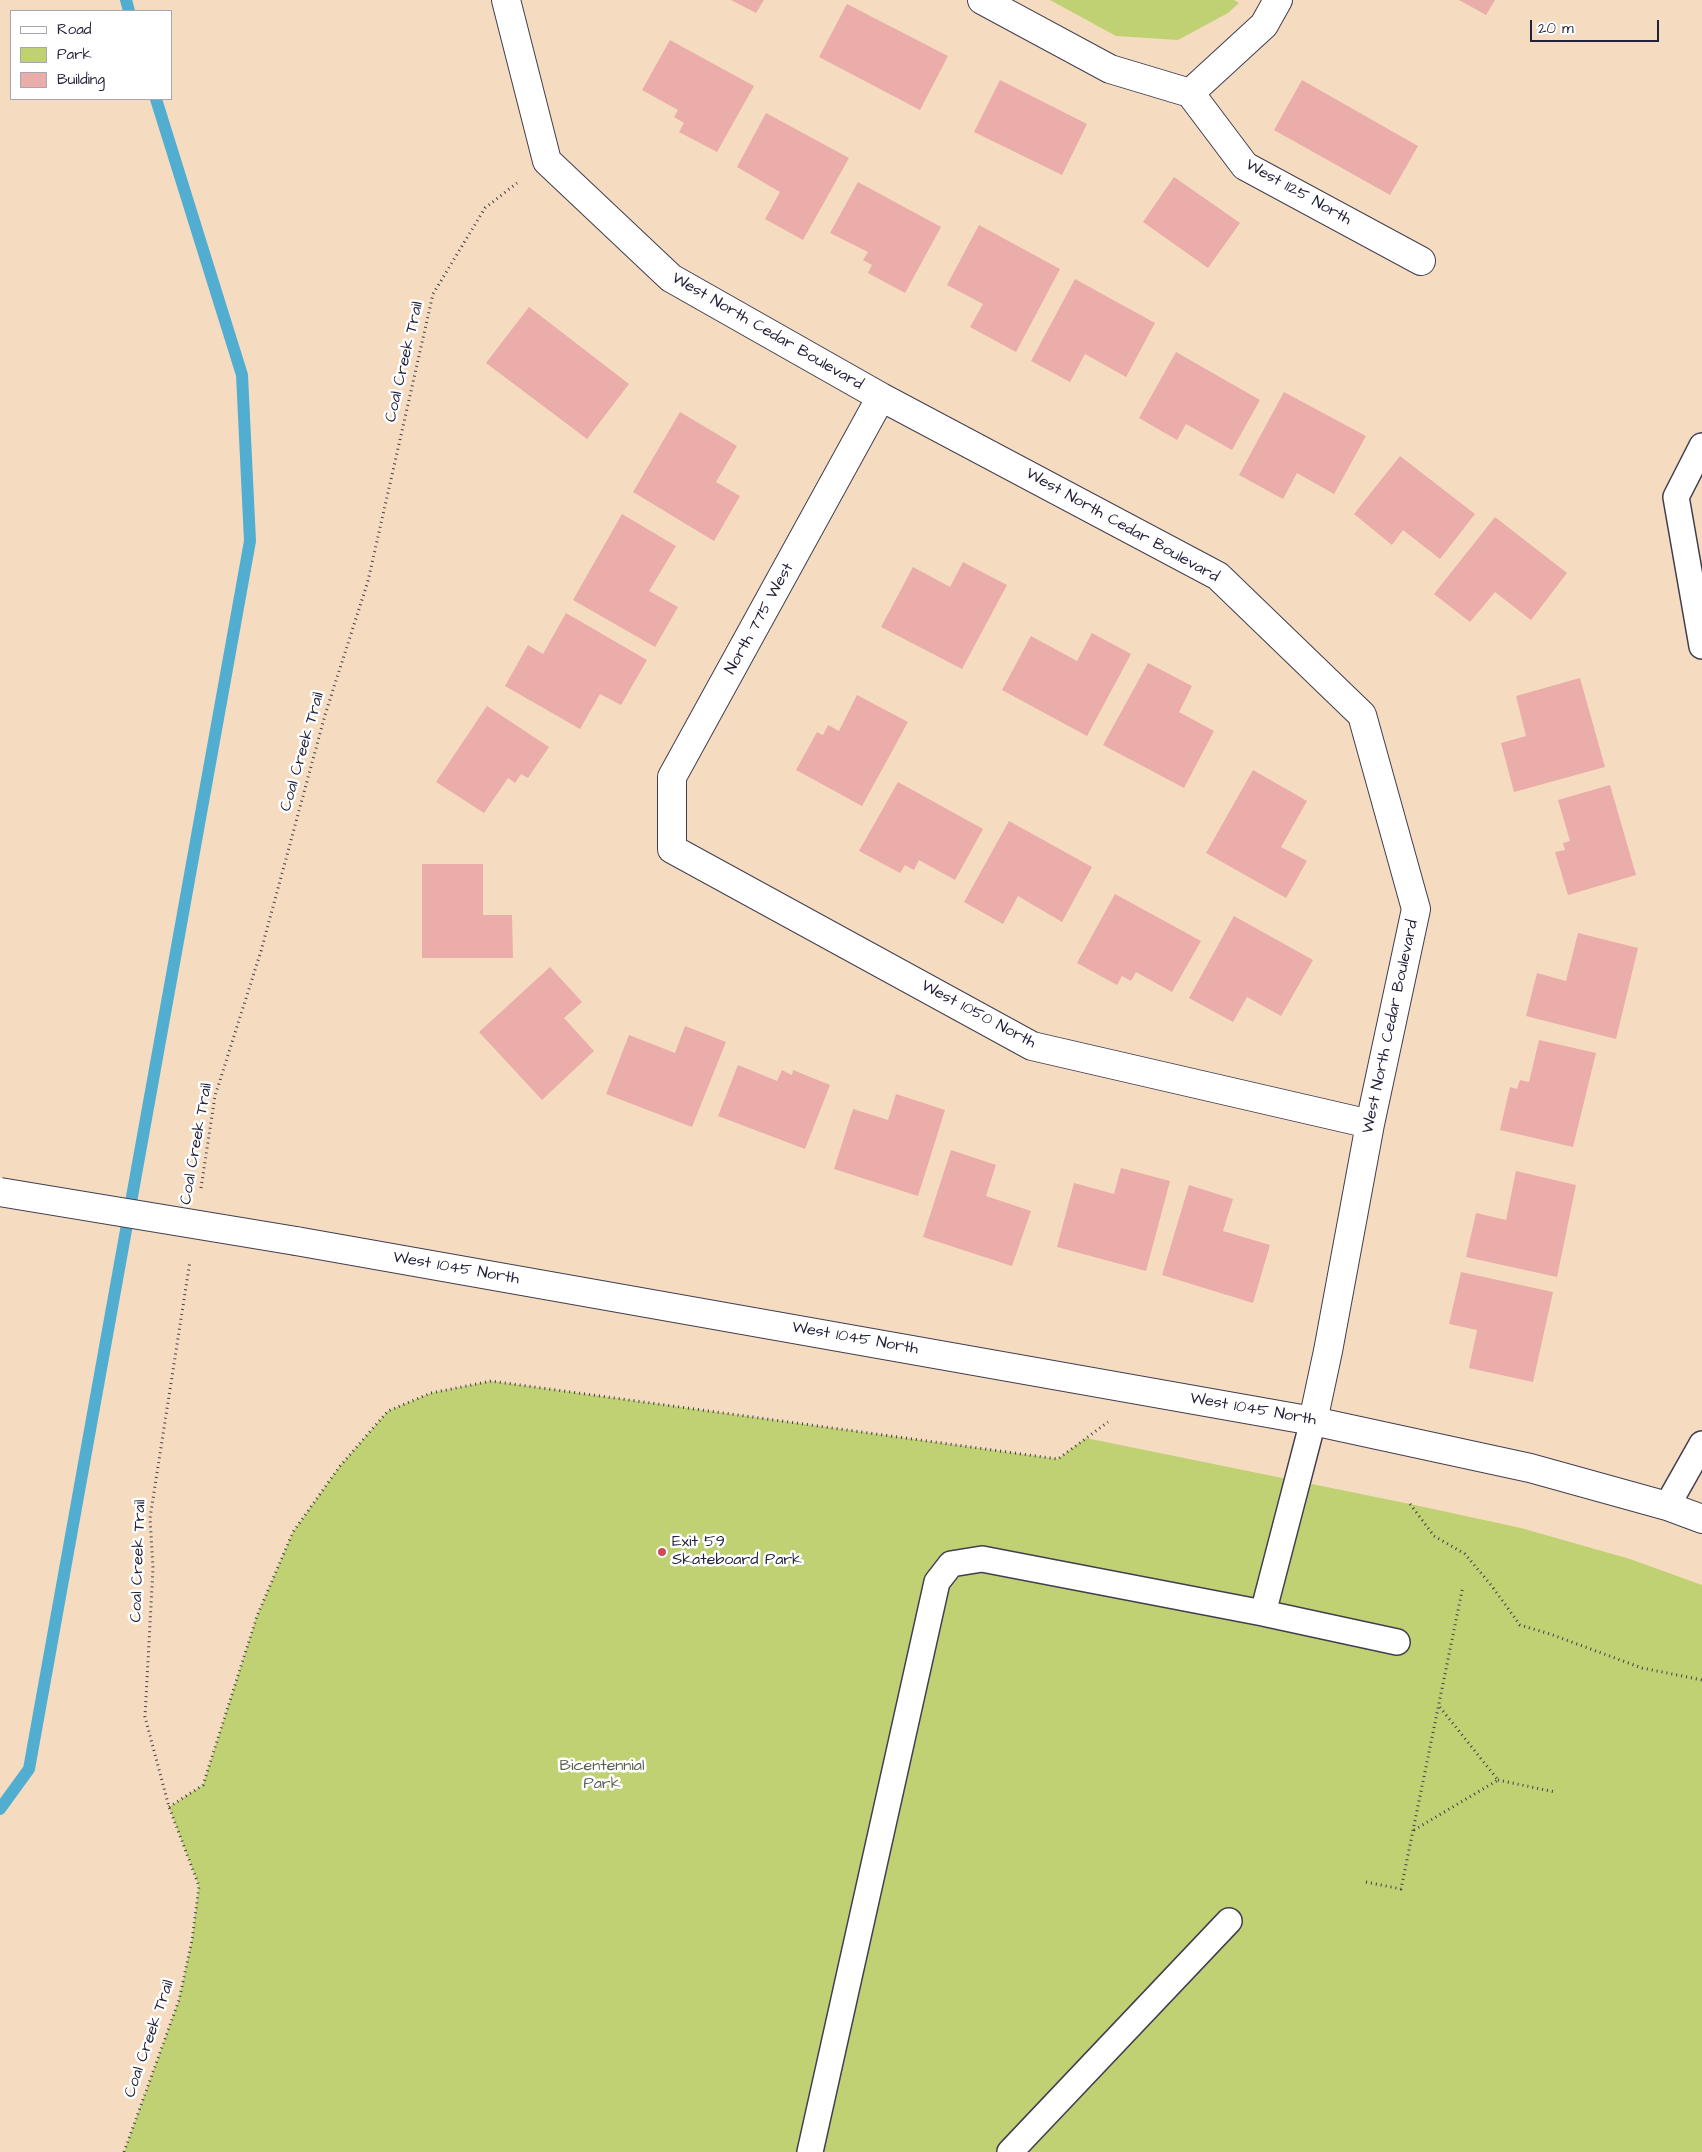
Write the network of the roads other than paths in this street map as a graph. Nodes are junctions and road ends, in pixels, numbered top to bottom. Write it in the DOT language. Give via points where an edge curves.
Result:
graph roads {
  1 [pos="506,0"];
  2 [pos="982,0"];
  3 [pos="1278,0"];
  4 [pos="1190,93"];
  5 [pos="1421,261"];
  6 [pos="881,397"];
  7 [pos="1702,446"];
  8 [pos="1702,646"];
  9 [pos="672,849"];
  10 [pos="1370,1124"];
  11 [pos="0,1192"];
  12 [pos="1313,1421"];
  13 [pos="1702,1444"];
  14 [pos="1668,1506"];
  15 [pos="1702,1518"];
  16 [pos="1263,1614"];
  17 [pos="1396,1642"];
  18 [pos="1228,1922"];
  19 [pos="810,2152"];
  20 [pos="1010,2152"];
  1 -- 6 [label="street, West North Cedar Boulevard" via="547,161 671,278"];
  2 -- 4 [label="street" via="1110,69"];
  3 -- 4 [label="street" via="1264,25"];
  4 -- 5 [label="street, West 1125 North" via="1245,166"];
  6 -- 9 [label="street, North 775 West" via="672,778"];
  6 -- 10 [label="street, West North Cedar Boulevard" via="1218,576 1362,715 1416,909"];
  7 -- 8 [label="lane" via="1676,497"];
  9 -- 10 [label="street, West 1050 North" via="1032,1046"];
  10 -- 12 [label="street, West North Cedar Boulevard"];
  11 -- 12 [label="street, West 1045 North, bridge" via="296,1241"];
  12 -- 14 [label="street, West 1045 North" via="1530,1468"];
  12 -- 16 [label="lane"];
  13 -- 14 [label="lane"];
  14 -- 15 [label="street, West 1045 North"];
  16 -- 17 [label="lane"];
  16 -- 19 [label="lane" via="982,1559 952,1564 937,1582"];
  18 -- 20 [label="lane"];
}
